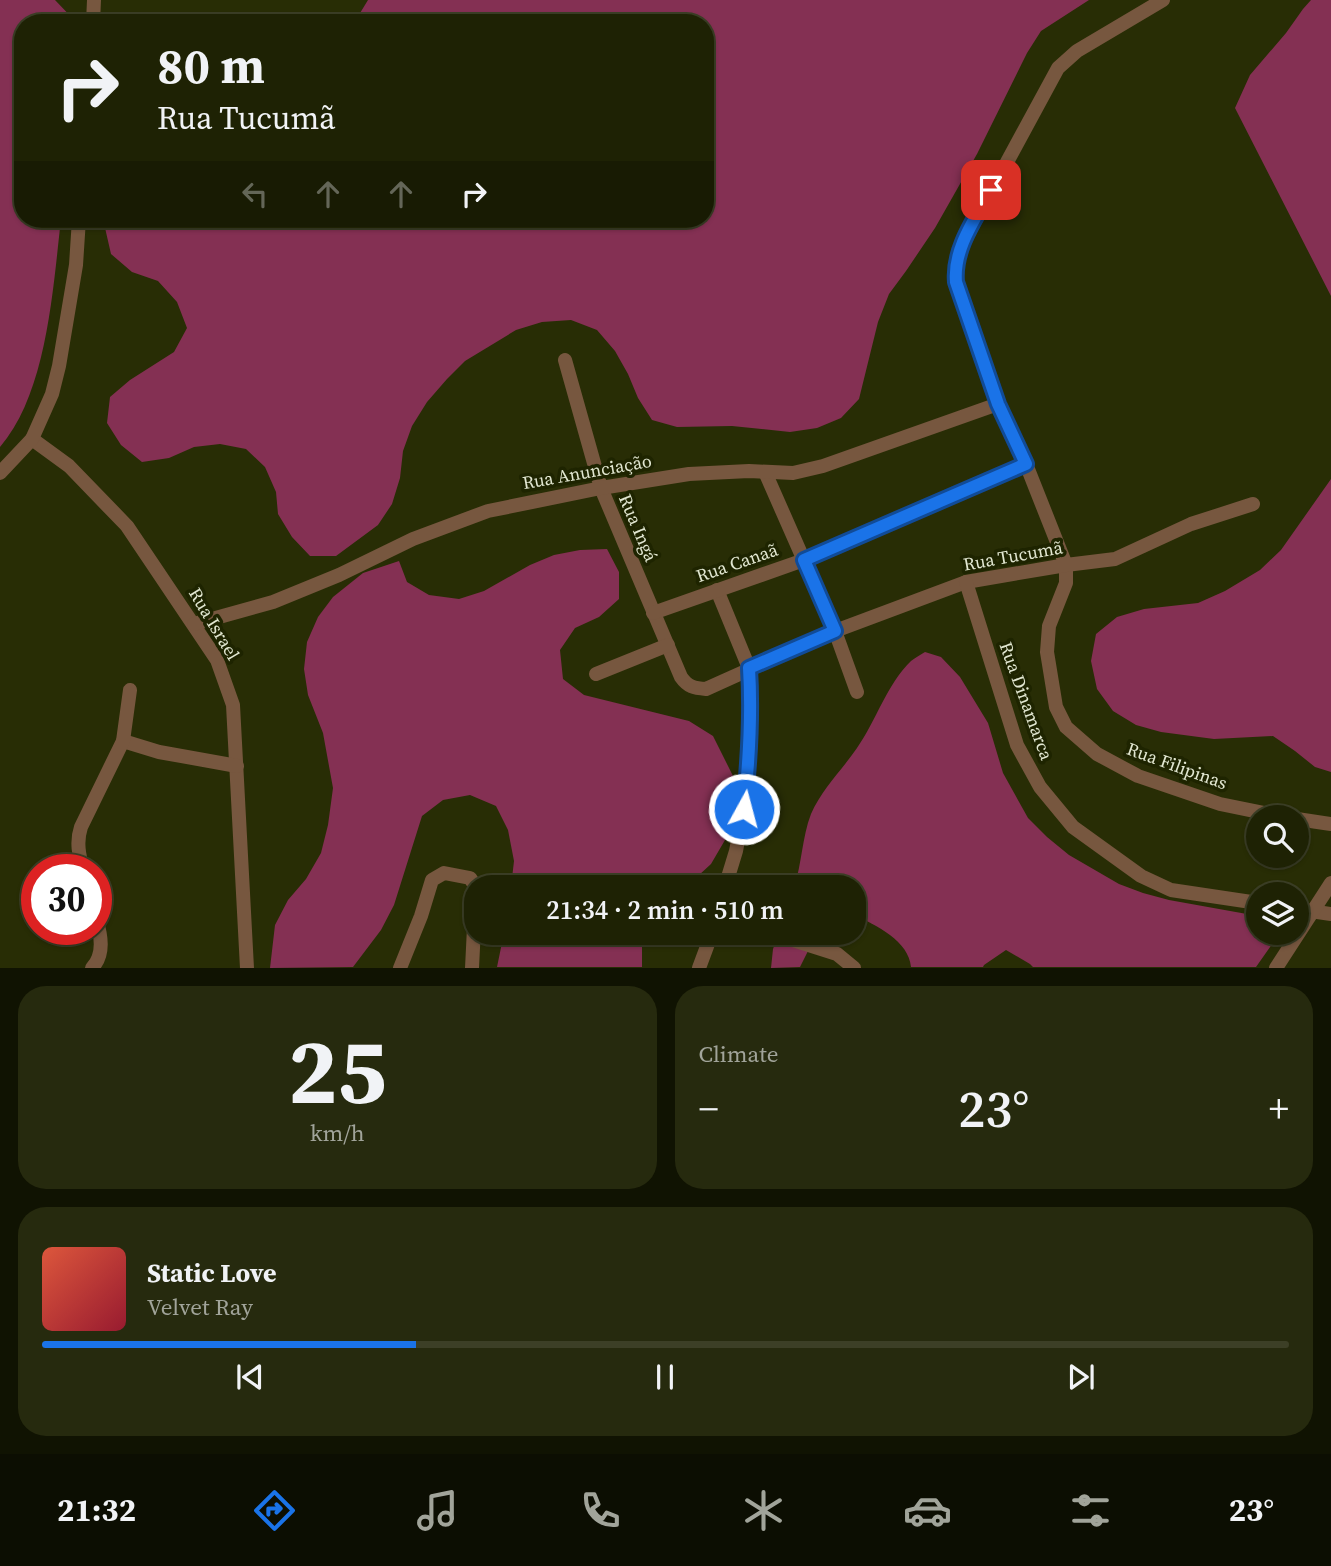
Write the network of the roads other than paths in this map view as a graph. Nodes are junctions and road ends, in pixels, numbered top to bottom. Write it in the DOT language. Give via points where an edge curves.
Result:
graph roads {
  1 [pos="1163,0"];
  2 [pos="78,228"];
  3 [pos="565,360"];
  4 [pos="998,404"];
  5 [pos="32,439"];
  6 [pos="1026,464"];
  7 [pos="765,472"];
  8 [pos="0,473"];
  9 [pos="601,488"];
  10 [pos="1253,504"];
  11 [pos="804,560"];
  12 [pos="1066,565"];
  13 [pos="966,582"];
  14 [pos="717,590"];
  15 [pos="653,612"];
  16 [pos="194,624"];
  17 [pos="835,631"];
  18 [pos="668,645"];
  19 [pos="749,668"];
  20 [pos="596,674"];
  21 [pos="706,689"];
  22 [pos="130,690"];
  23 [pos="857,692"];
  24 [pos="123,741"];
  25 [pos="237,766"];
  26 [pos="1246,809"];
  27 [pos="1309,821"];
  28 [pos="1331,824"];
  29 [pos="79,854"];
  30 [pos="729,875"];
  31 [pos="464,877"];
  32 [pos="1331,883"];
  33 [pos="1246,901"];
  34 [pos="1309,906"];
  35 [pos="1309,912"];
  36 [pos="1331,914"];
  37 [pos="100,945"];
  38 [pos="473,945"];
  39 [pos="708,945"];
  40 [pos="809,945"];
  41 [pos="1287,945"];
  42 [pos="92,968"];
  43 [pos="247,968"];
  44 [pos="400,968"];
  45 [pos="472,968"];
  46 [pos="699,968"];
  47 [pos="854,968"];
  48 [pos="1276,968"];
  1 -- 4 [label="street" via="1077,51 1058,68 961,247 956,282"];
  2 -- 5 [label="street" via="59,366"];
  3 -- 9 [label="street, Rua Ingá"];
  4 -- 6 [label="street"];
  4 -- 7 [label="street, Rua Anunciação" via="823,466"];
  5 -- 8 [label="street"];
  5 -- 16 [label="street, Rua Israel" via="69,466 127,526"];
  6 -- 11 [label="street, Rua Canaã"];
  6 -- 12 [label="street"];
  7 -- 9 [label="street, Rua Anunciação" via="689,474"];
  7 -- 11 [label="street"];
  9 -- 15 [label="street, Rua Ingá"];
  9 -- 16 [label="street, Rua Anunciação" via="488,511 273,602"];
  10 -- 12 [label="street, Rua Tucumã" via="1211,516 1115,559"];
  11 -- 14 [label="street, Rua Canaã"];
  11 -- 17 [label="street"];
  12 -- 13 [label="street, Rua Tucumã"];
  12 -- 26 [label="street, Rua Filipinas" via="1066,583 1049,626 1047,652 1056,707 1066,727 1097,754 1138,776"];
  13 -- 17 [label="street, Rua Tucumã"];
  13 -- 33 [label="street, Rua Dinamarca" via="1017,744 1040,788 1073,827 1141,876 1171,890"];
  14 -- 15 [label="street, Rua Canaã"];
  14 -- 19 [label="street"];
  15 -- 18 [label="street, Rua Ingá"];
  16 -- 25 [label="street, Rua Israel" via="217,660 233,705"];
  17 -- 19 [label="street, Rua Tucumã"];
  17 -- 23 [label="street"];
  18 -- 20 [label="street"];
  18 -- 21 [label="street, Rua Ingá" via="686,685"];
  19 -- 21 [label="street, Rua Tucumã"];
  19 -- 30 [label="street" via="749,766"];
  22 -- 24 [label="street"];
  24 -- 25 [label="street"];
  24 -- 29 [label="street" via="81,827"];
  25 -- 43 [label="street, Rua Israel"];
  27 -- 28 [label="street"];
  31 -- 44 [label="street" via="444,873 432,880"];
  32 -- 34 [label="street"];
  35 -- 36 [label="street"];
  37 -- 42 [label="street"];
  38 -- 45 [label="street"];
  39 -- 46 [label="street"];
  40 -- 47 [label="street" via="837,954"];
  41 -- 48 [label="street"];
}
